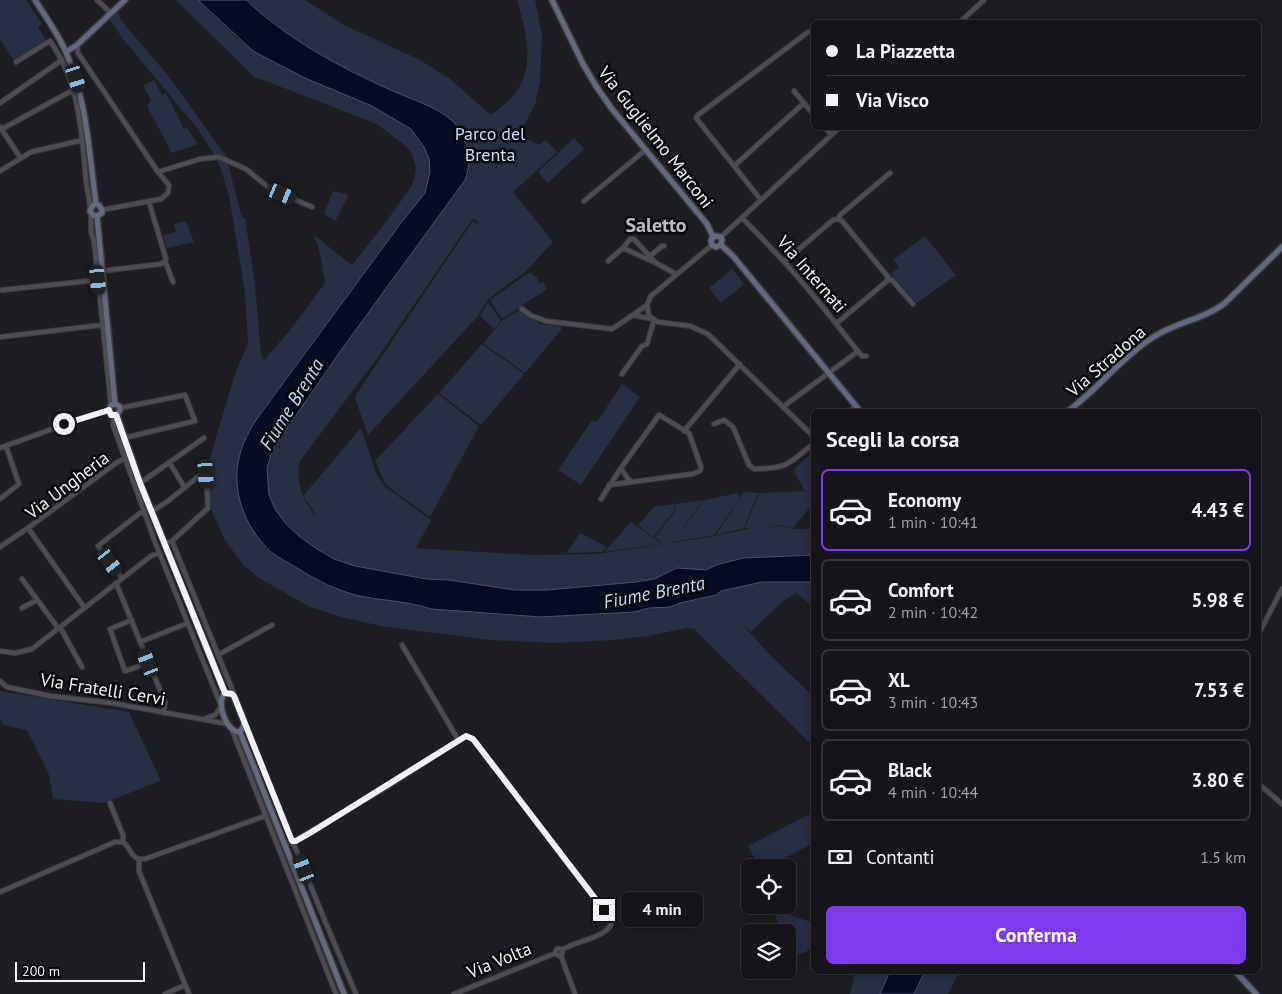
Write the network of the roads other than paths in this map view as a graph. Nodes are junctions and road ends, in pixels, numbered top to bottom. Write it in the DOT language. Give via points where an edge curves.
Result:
graph roads {
  1 [pos="35,0"];
  2 [pos="96,0"];
  3 [pos="125,0"];
  4 [pos="552,0"];
  5 [pos="984,0"];
  6 [pos="111,13"];
  7 [pos="962,20"];
  8 [pos="808,32"];
  9 [pos="77,45"];
  10 [pos="66,52"];
  11 [pos="62,60"];
  12 [pos="16,62"];
  13 [pos="73,90"];
  14 [pos="794,91"];
  15 [pos="0,102"];
  16 [pos="804,104"];
  17 [pos="811,112"];
  18 [pos="828,130"];
  19 [pos="837,130"];
  20 [pos="1,131"];
  21 [pos="832,134"];
  22 [pos="82,140"];
  23 [pos="643,152"];
  24 [pos="20,157"];
  25 [pos="734,166"];
  26 [pos="86,170"];
  27 [pos="0,172"];
  28 [pos="158,172"];
  29 [pos="92,173"];
  30 [pos="890,173"];
  31 [pos="761,200"];
  32 [pos="584,201"];
  33 [pos="149,202"];
  34 [pos="96,204"];
  35 [pos="312,207"];
  36 [pos="102,210"];
  37 [pos="93,213"];
  38 [pos="742,218"];
  39 [pos="838,218"];
  40 [pos="713,237"];
  41 [pos="721,238"];
  42 [pos="712,245"];
  43 [pos="721,245"];
  44 [pos="664,246"];
  45 [pos="1282,247"];
  46 [pos="623,248"];
  47 [pos="648,258"];
  48 [pos="165,262"];
  49 [pos="608,262"];
  50 [pos="785,262"];
  51 [pos="102,271"];
  52 [pos="676,274"];
  53 [pos="888,279"];
  54 [pos="98,280"];
  55 [pos="173,282"];
  56 [pos="2,290"];
  57 [pos="913,304"];
  58 [pos="647,305"];
  59 [pos="522,309"];
  60 [pos="633,315"];
  61 [pos="653,319"];
  62 [pos="837,324"];
  63 [pos="102,325"];
  64 [pos="0,337"];
  65 [pos="857,352"];
  66 [pos="866,356"];
  67 [pos="740,364"];
  68 [pos="622,374"];
  69 [pos="829,374"];
  70 [pos="784,406"];
  71 [pos="856,406"];
  72 [pos="114,407"];
  73 [pos="852,409"];
  74 [pos="858,409"];
  75 [pos="1070,409"];
  76 [pos="115,415"];
  77 [pos="714,424"];
  78 [pos="684,431"];
  79 [pos="811,434"];
  80 [pos="124,437"];
  81 [pos="204,438"];
  82 [pos="6,446"];
  83 [pos="811,446"];
  84 [pos="0,448"];
  85 [pos="124,459"];
  86 [pos="169,462"];
  87 [pos="621,468"];
  88 [pos="632,482"];
  89 [pos="140,483"];
  90 [pos="609,485"];
  91 [pos="185,488"];
  92 [pos="0,499"];
  93 [pos="601,499"];
  94 [pos="144,512"];
  95 [pos="151,512"];
  96 [pos="28,528"];
  97 [pos="172,541"];
  98 [pos="164,544"];
  99 [pos="0,547"];
  100 [pos="159,552"];
  101 [pos="173,566"];
  102 [pos="165,569"];
  103 [pos="122,578"];
  104 [pos="22,579"];
  105 [pos="116,582"];
  106 [pos="1282,589"];
  107 [pos="192,591"];
  108 [pos="184,594"];
  109 [pos="37,600"];
  110 [pos="84,607"];
  111 [pos="22,608"];
  112 [pos="132,620"];
  113 [pos="188,623"];
  114 [pos="272,625"];
  115 [pos="59,628"];
  116 [pos="1261,629"];
  117 [pos="140,642"];
  118 [pos="402,645"];
  119 [pos="1,653"];
  120 [pos="218,655"];
  121 [pos="148,663"];
  122 [pos="82,667"];
  123 [pos="0,683"];
  124 [pos="225,693"];
  125 [pos="234,696"];
  126 [pos="220,705"];
  127 [pos="164,713"];
  128 [pos="202,719"];
  129 [pos="244,722"];
  130 [pos="228,724"];
  131 [pos="232,730"];
  132 [pos="240,732"];
  133 [pos="459,741"];
  134 [pos="252,762"];
  135 [pos="245,765"];
  136 [pos="1261,786"];
  137 [pos="110,803"];
  138 [pos="1282,804"];
  139 [pos="265,816"];
  140 [pos="294,841"];
  141 [pos="123,842"];
  142 [pos="138,859"];
  143 [pos="292,862"];
  144 [pos="284,865"];
  145 [pos="0,892"];
  146 [pos="558,954"];
  147 [pos="1239,974"];
  148 [pos="186,985"];
  149 [pos="335,993"];
  150 [pos="356,993"];
  151 [pos="165,994"];
  152 [pos="189,994"];
  153 [pos="345,994"];
  154 [pos="454,994"];
  155 [pos="576,994"];
  156 [pos="1256,994"];
  1 -- 10 [label="street"];
  2 -- 6 [label="street"];
  3 -- 6 [label="street"];
  4 -- 40 [label="street, Via Guglielmo Marconi" via="596,86 707,224"];
  5 -- 7 [label="street"];
  6 -- 9 [label="street"];
  8 -- 25 [label="street" via="696,118"];
  9 -- 10 [label="street"];
  9 -- 28 [label="street" via="78,53"];
  10 -- 29 [label="street" via="85,112"];
  11 -- 12 [label="street" via="50,41"];
  11 -- 13 [label="street"];
  11 -- 15 [label="street"];
  13 -- 20 [label="street"];
  13 -- 22 [label="street"];
  14 -- 16 [label="street"];
  16 -- 17 [label="street"];
  16 -- 25 [label="street"];
  18 -- 21 [label="street"];
  19 -- 21 [label="street"];
  20 -- 24 [label="street"];
  21 -- 31 [label="street"];
  22 -- 24 [label="street"];
  22 -- 26 [label="street"];
  23 -- 32 [label="street"];
  24 -- 27 [label="street"];
  25 -- 31 [label="street"];
  26 -- 29 [label="street"];
  26 -- 37 [label="street"];
  28 -- 33 [label="street" via="169,185 168,193 166,197"];
  28 -- 35 [label="street" via="219,156 246,169 268,187"];
  29 -- 34 [label="street"];
  30 -- 39 [label="street"];
  31 -- 38 [label="street"];
  33 -- 36 [label="street"];
  33 -- 48 [label="street"];
  34 -- 36 [label="street"];
  34 -- 37 [label="street"];
  36 -- 37 [label="street" via="102,213"];
  37 -- 51 [label="street"];
  37 -- 54 [label="street" via="91,229"];
  38 -- 41 [label="street"];
  38 -- 50 [label="street, Via Internati"];
  39 -- 50 [label="street"];
  39 -- 53 [label="street"];
  40 -- 41 [label="street"];
  40 -- 42 [label="street"];
  41 -- 43 [label="street"];
  42 -- 43 [label="street"];
  42 -- 52 [label="street"];
  43 -- 69 [label="street" via="734,256"];
  44 -- 47 [label="street"];
  45 -- 75 [label="street, Via Stradona" via="1225,304 1202,318 1171,327 1151,338"];
  46 -- 47 [label="street"];
  46 -- 47 [label="street" via="630,239 634,239"];
  46 -- 49 [label="street"];
  47 -- 52 [label="street"];
  48 -- 51 [label="street"];
  48 -- 55 [label="street"];
  50 -- 62 [label="street, Via Internati"];
  51 -- 72 [label="street"];
  52 -- 58 [label="street" via="655,292"];
  53 -- 57 [label="street"];
  53 -- 62 [label="street"];
  54 -- 56 [label="street"];
  54 -- 63 [label="street"];
  58 -- 60 [label="street"];
  58 -- 61 [label="street" via="647,312"];
  59 -- 60 [label="street" via="546,321 612,329"];
  60 -- 61 [label="street"];
  61 -- 67 [label="street" via="705,332"];
  61 -- 68 [label="street" via="647,344 642,346"];
  62 -- 65 [label="street, Via Internati"];
  63 -- 64 [label="street"];
  63 -- 72 [label="street"];
  65 -- 66 [label="street"];
  65 -- 69 [label="street"];
  67 -- 70 [label="street"];
  67 -- 78 [label="street"];
  69 -- 70 [label="street"];
  69 -- 71 [label="street"];
  70 -- 79 [label="street"];
  71 -- 73 [label="street"];
  71 -- 74 [label="street"];
  72 -- 76 [label="street"];
  72 -- 76 [label="street" via="119,413"];
  72 -- 80 [label="street" via="185,395 195,421"];
  72 -- 82 [label="street"];
  76 -- 80 [label="street"];
  76 -- 85 [label="street" via="114,428"];
  77 -- 83 [label="street" via="724,420 734,427 749,466 754,469 789,464"];
  78 -- 87 [label="street" via="659,415"];
  78 -- 88 [label="street" via="689,433 700,471"];
  80 -- 89 [label="street"];
  81 -- 86 [label="street"];
  82 -- 84 [label="street"];
  82 -- 92 [label="street" via="19,484"];
  85 -- 94 [label="street"];
  85 -- 96 [label="street, Via Ungheria"];
  86 -- 89 [label="street"];
  86 -- 91 [label="street"];
  87 -- 88 [label="street"];
  87 -- 90 [label="street"];
  88 -- 90 [label="street"];
  89 -- 95 [label="street"];
  90 -- 93 [label="street"];
  91 -- 95 [label="street"];
  91 -- 97 [label="street" via="204,472 208,508"];
  94 -- 100 [label="street"];
  94 -- 103 [label="street" via="98,546"];
  95 -- 98 [label="street"];
  96 -- 99 [label="street"];
  96 -- 110 [label="street, Via Ungheria"];
  97 -- 98 [label="street"];
  97 -- 107 [label="street"];
  98 -- 101 [label="street"];
  100 -- 102 [label="street"];
  100 -- 103 [label="street"];
  101 -- 102 [label="street"];
  101 -- 108 [label="street"];
  102 -- 113 [label="street"];
  103 -- 105 [label="street"];
  104 -- 109 [label="street"];
  105 -- 110 [label="street"];
  105 -- 112 [label="street"];
  106 -- 116 [label="street"];
  107 -- 108 [label="street"];
  107 -- 120 [label="street"];
  108 -- 124 [label="street"];
  109 -- 111 [label="street"];
  109 -- 115 [label="street"];
  110 -- 115 [label="street"];
  112 -- 117 [label="street"];
  112 -- 121 [label="street" via="110,629 122,663 126,671"];
  113 -- 117 [label="street"];
  113 -- 126 [label="street"];
  114 -- 120 [label="street"];
  115 -- 119 [label="street" via="32,649 21,653"];
  115 -- 122 [label="street"];
  117 -- 121 [label="street"];
  118 -- 133 [label="street"];
  120 -- 125 [label="street"];
  121 -- 127 [label="street" via="165,702"];
  123 -- 127 [label="street, Via Fratelli Cervi" via="50,696"];
  124 -- 125 [label="street"];
  124 -- 126 [label="street"];
  125 -- 129 [label="street"];
  126 -- 128 [label="street" via="215,715"];
  126 -- 130 [label="street"];
  127 -- 128 [label="street, Via Fratelli Cervi"];
  128 -- 130 [label="street, Via Fratelli Cervi"];
  129 -- 132 [label="street"];
  129 -- 140 [label="street"];
  130 -- 131 [label="street"];
  131 -- 132 [label="street"];
  131 -- 135 [label="street"];
  132 -- 134 [label="street"];
  133 -- 140 [label="street"];
  133 -- 146 [label="street, Via Volta" via="466,736 473,739 609,917 611,925 607,931 559,949"];
  134 -- 135 [label="street"];
  134 -- 143 [label="street"];
  135 -- 139 [label="street"];
  136 -- 138 [label="street"];
  137 -- 141 [label="street"];
  139 -- 142 [label="street"];
  139 -- 144 [label="street"];
  140 -- 150 [label="street"];
  141 -- 142 [label="street"];
  141 -- 145 [label="street" via="115,842"];
  142 -- 148 [label="street" via="139,871"];
  143 -- 144 [label="street"];
  143 -- 153 [label="street"];
  144 -- 149 [label="street"];
  146 -- 154 [label="street, Via Volta"];
  146 -- 155 [label="street"];
  147 -- 156 [label="street"];
  148 -- 151 [label="street"];
  148 -- 152 [label="street"];
}
